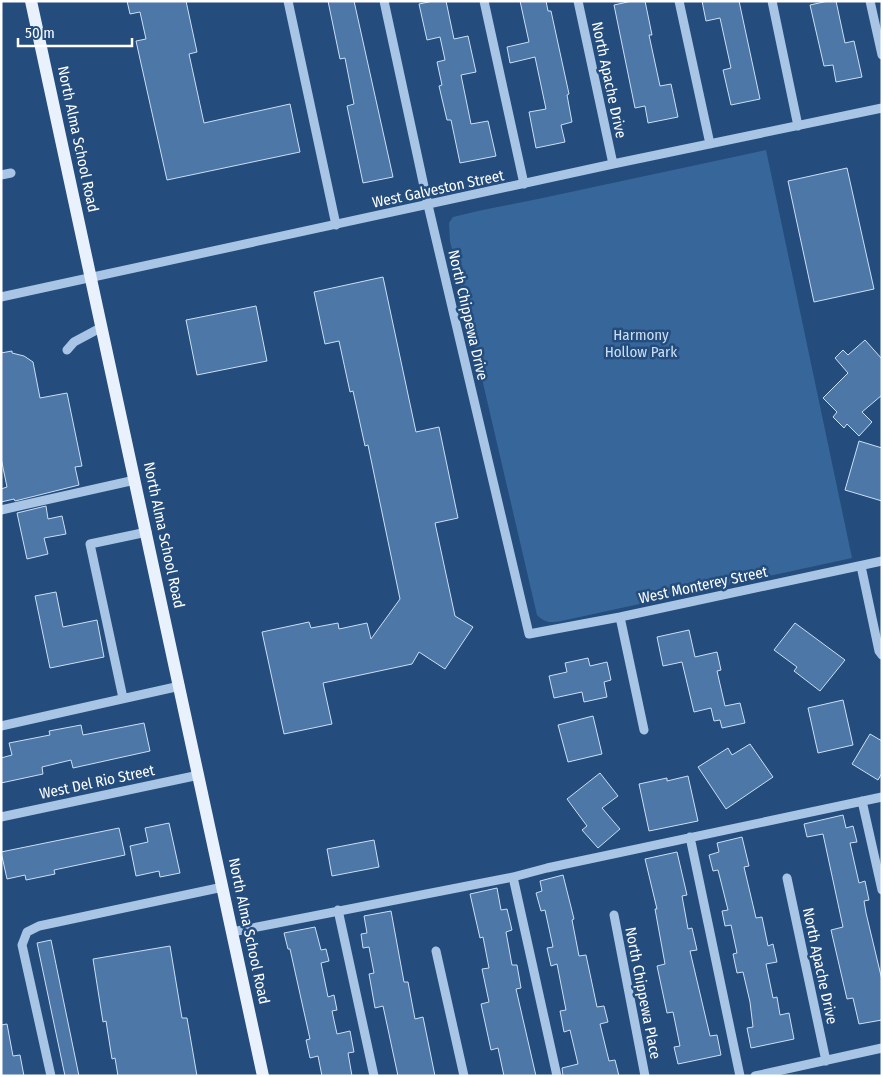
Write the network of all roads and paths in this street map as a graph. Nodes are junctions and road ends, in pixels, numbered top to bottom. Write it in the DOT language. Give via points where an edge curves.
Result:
graph roads {
  1 [pos="31,1"];
  2 [pos="288,1"];
  3 [pos="384,1"];
  4 [pos="484,1"];
  5 [pos="578,1"];
  6 [pos="678,1"];
  7 [pos="772,1"];
  8 [pos="870,1"];
  9 [pos="882,55"];
  10 [pos="882,108"];
  11 [pos="798,126"];
  12 [pos="710,144"];
  13 [pos="614,164"];
  14 [pos="11,173"];
  15 [pos="1,175"];
  16 [pos="524,184"];
  17 [pos="428,205"];
  18 [pos="336,225"];
  19 [pos="91,277"];
  20 [pos="1,297"];
  21 [pos="102,327"];
  22 [pos="67,350"];
  23 [pos="135,480"];
  24 [pos="1,510"];
  25 [pos="146,532"];
  26 [pos="882,561"];
  27 [pos="860,566"];
  28 [pos="620,617"];
  29 [pos="529,634"];
  30 [pos="882,655"];
  31 [pos="180,686"];
  32 [pos="123,698"];
  33 [pos="1,726"];
  34 [pos="644,730"];
  35 [pos="199,775"];
  36 [pos="882,797"];
  37 [pos="862,801"];
  38 [pos="1,817"];
  39 [pos="690,837"];
  40 [pos="513,877"];
  41 [pos="787,878"];
  42 [pos="223,887"];
  43 [pos="882,890"];
  44 [pos="338,910"];
  45 [pos="614,915"];
  46 [pos="232,932"];
  47 [pos="436,951"];
  48 [pos="882,1048"];
  49 [pos="826,1061"];
  50 [pos="51,1076"];
  51 [pos="263,1076"];
  52 [pos="374,1076"];
  53 [pos="464,1076"];
  54 [pos="557,1076"];
  55 [pos="645,1076"];
  56 [pos="740,1076"];
  57 [pos="755,1076"];
  1 -- 19 [label="main road, North Alma School Road"];
  2 -- 18 [label="street"];
  3 -- 17 [label="street, North Chippewa Drive"];
  4 -- 16 [label="street"];
  5 -- 13 [label="street, North Apache Drive"];
  6 -- 12 [label="street"];
  7 -- 11 [label="street"];
  8 -- 9 [label="street"];
  10 -- 11 [label="street, West Galveston Street"];
  11 -- 12 [label="street, West Galveston Street"];
  12 -- 13 [label="street, West Galveston Street"];
  13 -- 16 [label="street, West Galveston Street"];
  14 -- 15 [label="street"];
  16 -- 17 [label="street, West Galveston Street"];
  17 -- 18 [label="street, West Galveston Street"];
  17 -- 29 [label="street, North Chippewa Drive"];
  18 -- 19 [label="street, West Galveston Street"];
  19 -- 20 [label="street, West Galveston Street"];
  19 -- 21 [label="main road, North Alma School Road"];
  21 -- 22 [label="street" via="74,342"];
  21 -- 23 [label="main road, North Alma School Road"];
  23 -- 24 [label="street"];
  23 -- 25 [label="main road, North Alma School Road"];
  25 -- 31 [label="main road, North Alma School Road"];
  25 -- 32 [label="street" via="90,544"];
  26 -- 27 [label="street, West Monterey Street"];
  27 -- 28 [label="street, West Monterey Street"];
  27 -- 30 [label="street"];
  28 -- 29 [label="street, West Monterey Street"];
  28 -- 34 [label="street"];
  31 -- 32 [label="street"];
  31 -- 35 [label="main road, North Alma School Road"];
  32 -- 33 [label="street"];
  35 -- 38 [label="street, West Del Rio Street"];
  35 -- 42 [label="main road, North Alma School Road"];
  36 -- 37 [label="street"];
  37 -- 39 [label="street"];
  37 -- 43 [label="street"];
  39 -- 40 [label="street"];
  39 -- 56 [label="street"];
  40 -- 44 [label="street"];
  40 -- 54 [label="street"];
  41 -- 49 [label="street, North Apache Drive"];
  42 -- 46 [label="main road, North Alma School Road"];
  42 -- 50 [label="street" via="38,926 27,932 22,945"];
  44 -- 46 [label="street"];
  44 -- 52 [label="street"];
  45 -- 55 [label="street, North Chippewa Place"];
  46 -- 51 [label="main road, North Alma School Road"];
  47 -- 53 [label="street"];
  48 -- 49 [label="street"];
  49 -- 57 [label="street"];
}
